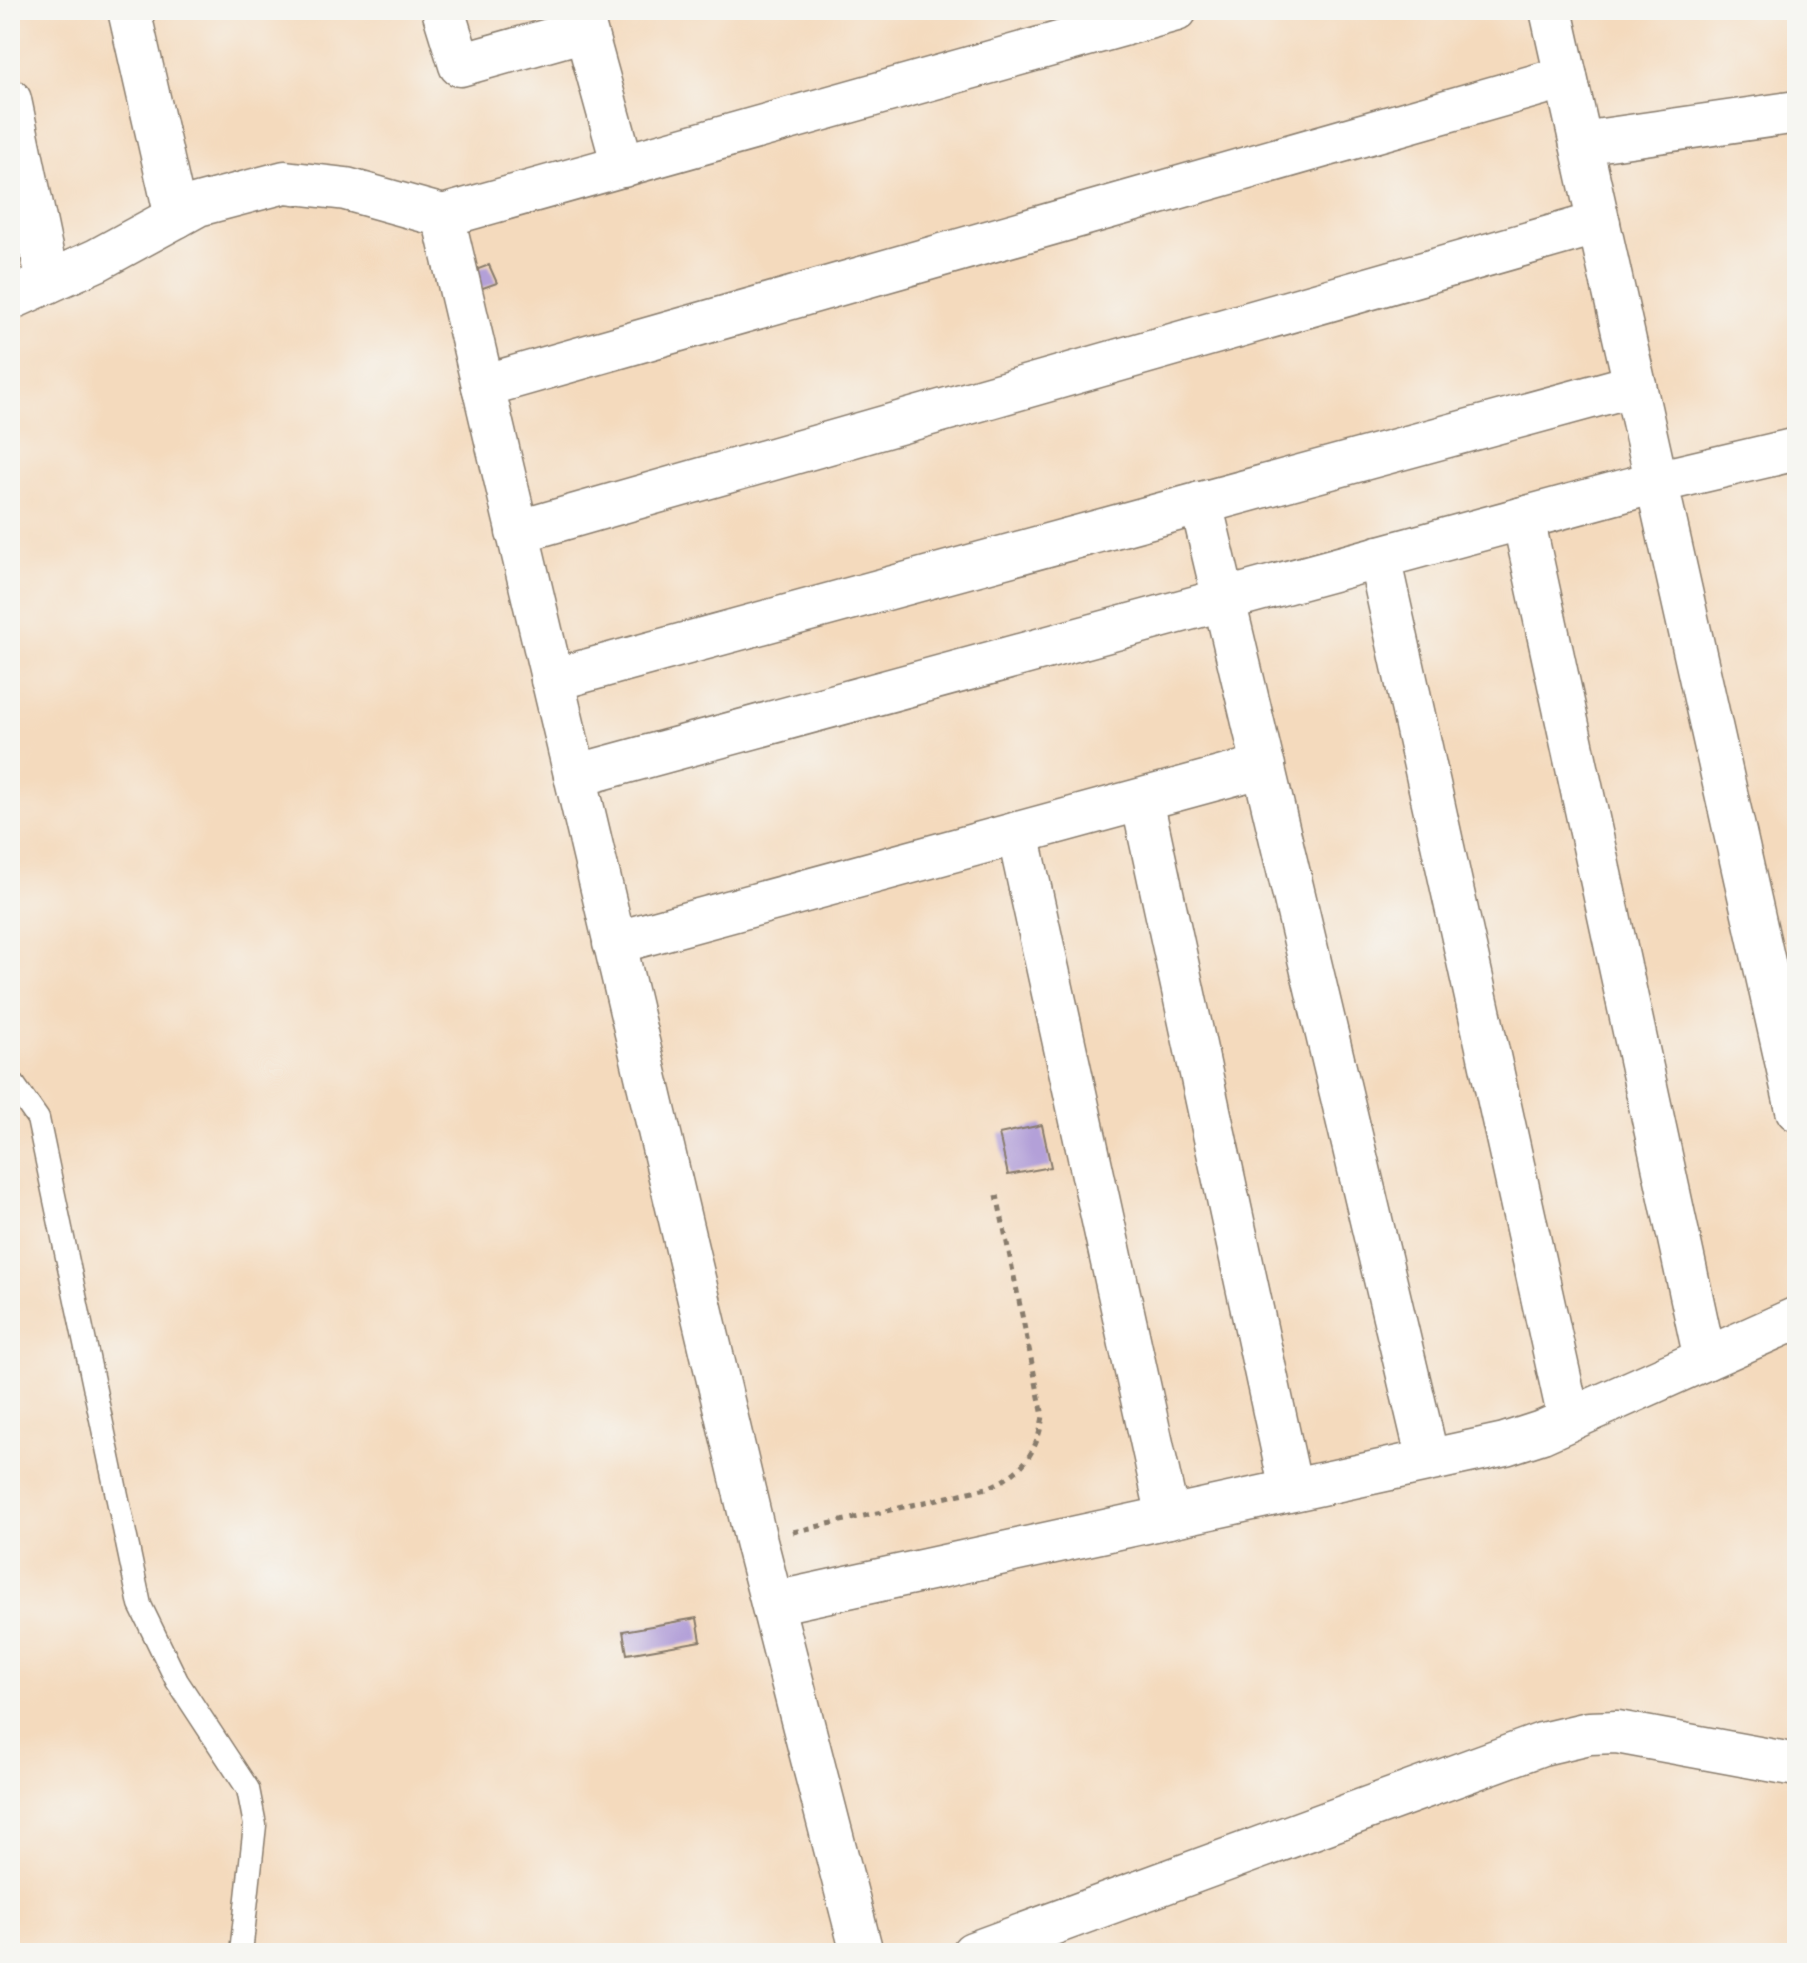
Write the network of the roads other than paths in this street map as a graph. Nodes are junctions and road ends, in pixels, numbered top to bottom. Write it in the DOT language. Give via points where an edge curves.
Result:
graph roads {
  1 [pos="129,10"];
  2 [pos="443,10"];
  3 [pos="1176,10"];
  4 [pos="1551,10"];
  5 [pos="583,20"];
  6 [pos="1566,77"];
  7 [pos="10,100"];
  8 [pos="1797,112"];
  9 [pos="1581,143"];
  10 [pos="623,166"];
  11 [pos="443,216"];
  12 [pos="176,217"];
  13 [pos="1599,223"];
  14 [pos="48,282"];
  15 [pos="10,299"];
  16 [pos="1635,385"];
  17 [pos="483,386"];
  18 [pos="1797,449"];
  19 [pos="1656,482"];
  20 [pos="1201,503"];
  21 [pos="1523,518"];
  22 [pos="517,532"];
  23 [pos="1379,557"];
  24 [pos="1224,600"];
  25 [pos="552,680"];
  26 [pos="1264,766"];
  27 [pos="575,776"];
  28 [pos="1142,800"];
  29 [pos="1018,833"];
  30 [pos="614,943"];
  31 [pos="10,1079"];
  32 [pos="1797,1110"];
  33 [pos="1797,1318"];
  34 [pos="1705,1359"];
  35 [pos="1569,1419"];
  36 [pos="1428,1460"];
  37 [pos="1291,1490"];
  38 [pos="1168,1517"];
  39 [pos="774,1603"];
  40 [pos="1797,1765"];
  41 [pos="241,1953"];
  42 [pos="862,1953"];
  43 [pos="973,1953"];
  1 -- 12 [label="street"];
  2 -- 5 [label="street" via="460,65"];
  3 -- 10 [label="street"];
  4 -- 6 [label="street"];
  5 -- 10 [label="street"];
  6 -- 9 [label="street"];
  6 -- 17 [label="street"];
  7 -- 14 [label="street"];
  8 -- 9 [label="street"];
  9 -- 13 [label="street"];
  10 -- 11 [label="street"];
  11 -- 12 [label="street" via="346,189 285,182 198,205"];
  11 -- 17 [label="street"];
  12 -- 14 [label="street"];
  13 -- 16 [label="street"];
  13 -- 22 [label="street"];
  14 -- 15 [label="street"];
  16 -- 19 [label="street"];
  16 -- 20 [label="street"];
  17 -- 22 [label="street"];
  18 -- 19 [label="street"];
  19 -- 21 [label="street"];
  19 -- 32 [label="street"];
  20 -- 24 [label="street"];
  20 -- 25 [label="street"];
  21 -- 23 [label="street"];
  21 -- 34 [label="street"];
  22 -- 25 [label="street"];
  23 -- 24 [label="street"];
  23 -- 35 [label="street"];
  24 -- 26 [label="street"];
  24 -- 27 [label="street"];
  25 -- 27 [label="street"];
  26 -- 28 [label="street"];
  26 -- 36 [label="street"];
  27 -- 30 [label="street"];
  28 -- 29 [label="street"];
  28 -- 37 [label="street"];
  29 -- 30 [label="street"];
  29 -- 38 [label="street"];
  30 -- 39 [label="street"];
  31 -- 41 [label="lane" via="38,1119 140,1605 177,1681 248,1789 255,1825"];
  33 -- 34 [label="street"];
  34 -- 35 [label="street"];
  35 -- 36 [label="street" via="1505,1444"];
  36 -- 37 [label="street"];
  37 -- 38 [label="street"];
  38 -- 39 [label="street"];
  39 -- 42 [label="street"];
  40 -- 43 [label="street" via="1617,1732 1589,1733 1542,1744"];
}
